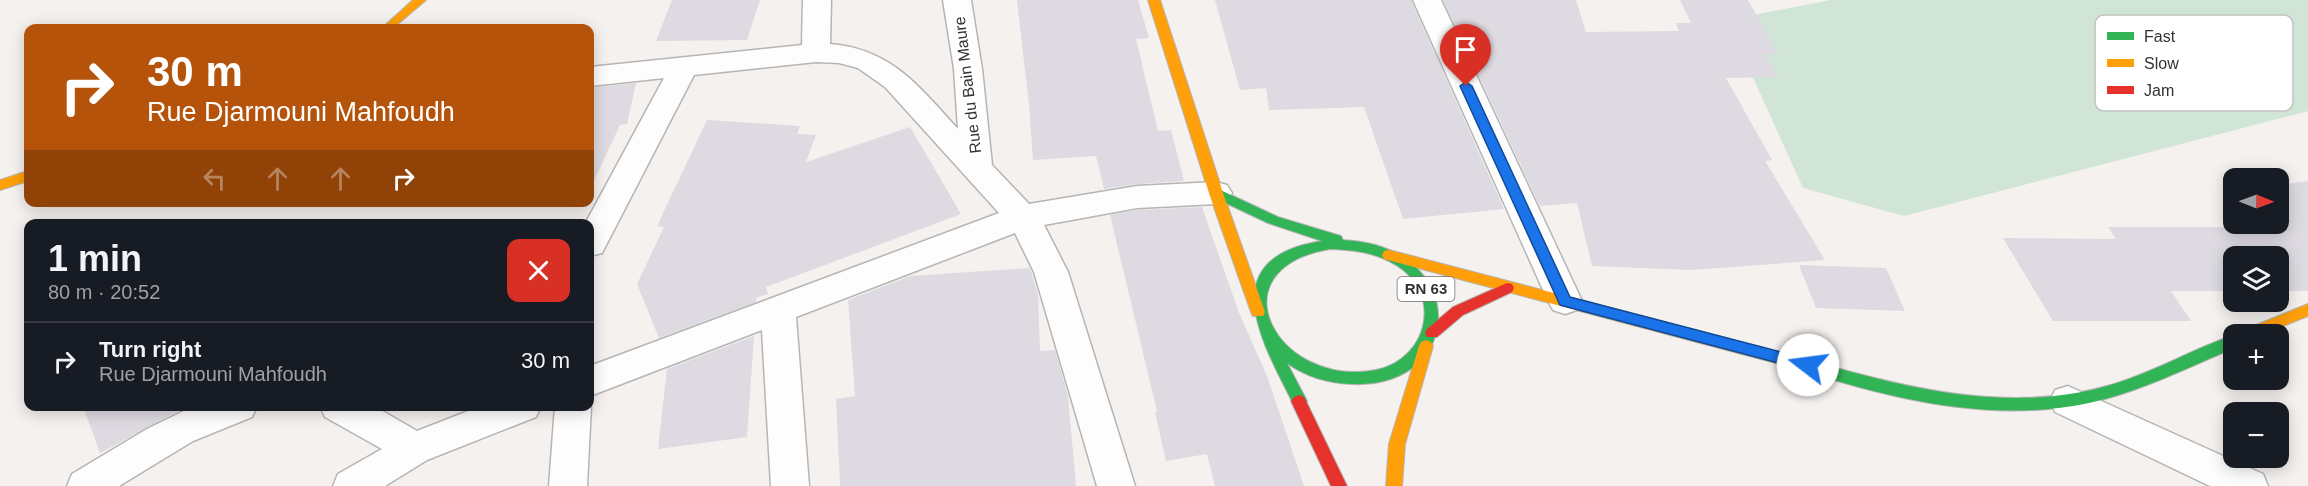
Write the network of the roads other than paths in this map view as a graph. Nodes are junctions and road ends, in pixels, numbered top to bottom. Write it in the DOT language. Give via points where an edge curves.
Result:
graph roads {
  1 [pos="420,0"];
  2 [pos="817,0"];
  3 [pos="957,0"];
  4 [pos="1154,0"];
  5 [pos="1427,0"];
  6 [pos="392,24"];
  7 [pos="816,53"];
  8 [pos="684,67"];
  9 [pos="594,76"];
  10 [pos="977,171"];
  11 [pos="24,177"];
  12 [pos="0,185"];
  13 [pos="1216,193"];
  14 [pos="1022,217"];
  15 [pos="594,236"];
  16 [pos="1346,243"];
  17 [pos="1389,255"];
  18 [pos="1507,288"];
  19 [pos="1565,301"];
  20 [pos="778,310"];
  21 [pos="2308,310"];
  22 [pos="1260,317"];
  23 [pos="2274,324"];
  24 [pos="1266,333"];
  25 [pos="1429,340"];
  26 [pos="2223,345"];
  27 [pos="594,379"];
  28 [pos="2068,401"];
  29 [pos="220,411"];
  30 [pos="349,411"];
  31 [pos="512,411"];
  32 [pos="573,411"];
  33 [pos="394,466"];
  34 [pos="86,486"];
  35 [pos="352,486"];
  36 [pos="568,486"];
  37 [pos="790,486"];
  38 [pos="1116,486"];
  39 [pos="1340,486"];
  40 [pos="1394,486"];
  41 [pos="2249,486"];
  1 -- 6 [label="main road"];
  2 -- 7 [label="street"];
  3 -- 10 [label="street, Rue du Bain Maure"];
  4 -- 13 [label="main road, RN 63"];
  5 -- 19 [label="street"];
  7 -- 8 [label="street"];
  7 -- 10 [label="street" via="859,57 879,67 896,80"];
  8 -- 9 [label="street"];
  8 -- 15 [label="street"];
  10 -- 14 [label="street"];
  11 -- 12 [label="main road"];
  13 -- 14 [label="street" via="1137,197"];
  13 -- 16 [label="main road, RN 63" via="1273,220"];
  13 -- 22 [label="main road, RN 63"];
  14 -- 20 [label="street"];
  14 -- 38 [label="street" via="1052,272"];
  16 -- 17 [label="main road, RN 63" via="1368,246"];
  16 -- 22 [label="main road, RN 63" via="1298,250 1279,261 1266,277 1259,296"];
  17 -- 18 [label="main road"];
  17 -- 25 [label="main road, RN 63" via="1417,276 1426,289 1434,318"];
  18 -- 19 [label="main road"];
  18 -- 25 [label="main road" via="1458,311"];
  19 -- 28 [label="main road" via="1909,391 2008,405"];
  20 -- 27 [label="street"];
  20 -- 37 [label="street"];
  21 -- 23 [label="main road"];
  22 -- 24 [label="main road, RN 63"];
  24 -- 25 [label="main road, RN 63" via="1298,363 1321,374 1345,379 1394,372 1412,360"];
  24 -- 39 [label="main road, RN 63"];
  25 -- 40 [label="main road, RN 63" via="1397,444"];
  26 -- 28 [label="main road" via="2114,390"];
  28 -- 41 [label="street"];
  29 -- 34 [label="street"];
  30 -- 33 [label="street"];
  31 -- 33 [label="street"];
  32 -- 36 [label="street"];
  33 -- 35 [label="street"];
}
